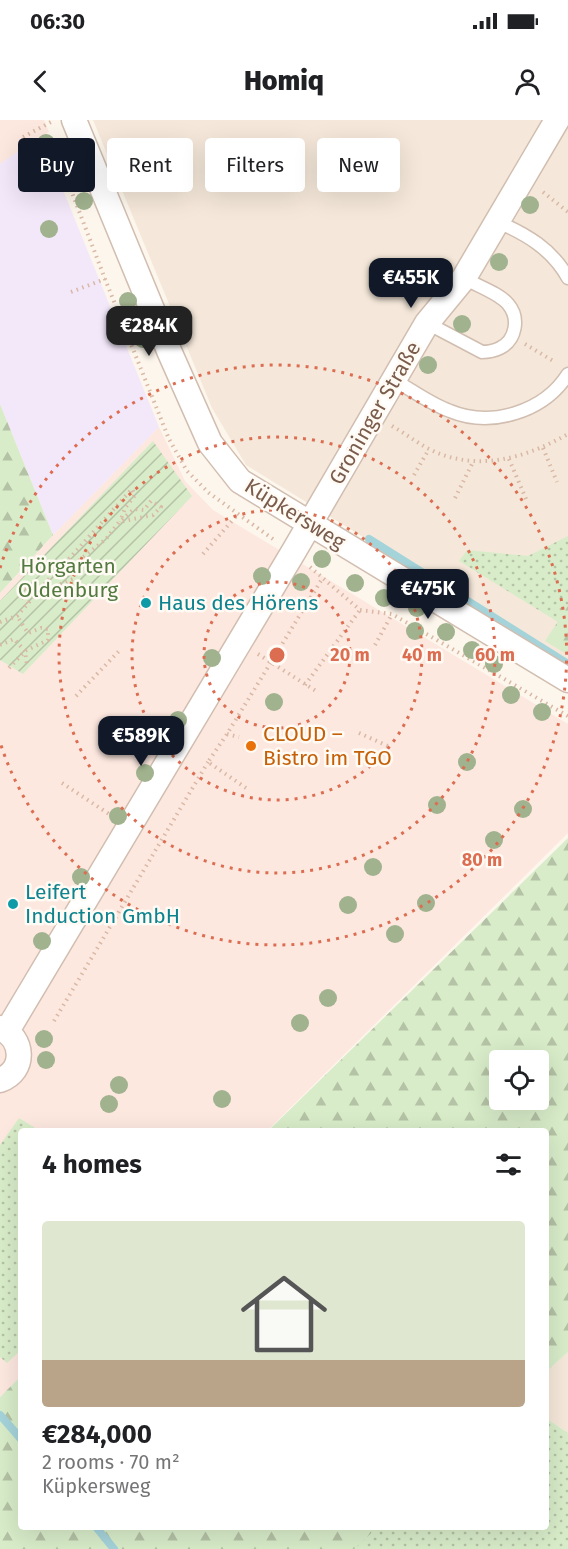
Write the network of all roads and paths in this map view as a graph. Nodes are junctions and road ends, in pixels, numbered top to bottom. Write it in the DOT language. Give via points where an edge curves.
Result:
graph roads {
  1 [pos="74,120"];
  2 [pos="557,120"];
  3 [pos="53,121"];
  4 [pos="23,137"];
  5 [pos="523,177"];
  6 [pos="568,212"];
  7 [pos="498,222"];
  8 [pos="464,278"];
  9 [pos="568,278"];
  10 [pos="105,279"];
  11 [pos="71,292"];
  12 [pos="427,323"];
  13 [pos="512,336"];
  14 [pos="559,364"];
  15 [pos="568,374"];
  16 [pos="394,380"];
  17 [pos="374,414"];
  18 [pos="568,434"];
  19 [pos="429,448"];
  20 [pos="543,448"];
  21 [pos="509,459"];
  22 [pos="473,462"];
  23 [pos="414,475"];
  24 [pos="557,482"];
  25 [pos="454,498"];
  26 [pos="526,499"];
  27 [pos="237,515"];
  28 [pos="119,522"];
  29 [pos="310,525"];
  30 [pos="203,554"];
  31 [pos="71,567"];
  32 [pos="322,579"];
  33 [pos="37,590"];
  34 [pos="28,603"];
  35 [pos="360,610"];
  36 [pos="392,614"];
  37 [pos="16,616"];
  38 [pos="0,622"];
  39 [pos="240,643"];
  40 [pos="0,645"];
  41 [pos="375,645"];
  42 [pos="25,651"];
  43 [pos="119,651"];
  44 [pos="272,662"];
  45 [pos="27,665"];
  46 [pos="9,668"];
  47 [pos="568,680"];
  48 [pos="305,685"];
  49 [pos="316,691"];
  50 [pos="76,696"];
  51 [pos="359,733"];
  52 [pos="228,734"];
  53 [pos="239,737"];
  54 [pos="390,747"];
  55 [pos="208,762"];
  56 [pos="62,783"];
  57 [pos="246,788"];
  58 [pos="129,827"];
  59 [pos="54,1021"];
  60 [pos="4,1029"];
  61 [pos="0,1080"];
  1 -- 29 [label="street, Küpkersweg" via="210,443 240,482"];
  2 -- 5 [label="street, Groninger Straße"];
  3 -- 4 [label="path"];
  5 -- 6 [label="path"];
  5 -- 7 [label="street, Groninger Straße"];
  7 -- 8 [label="street, Groninger Straße"];
  7 -- 9 [label="lane" via="526,234 554,258"];
  8 -- 12 [label="street, Groninger Straße"];
  8 -- 13 [label="lane" via="507,302 515,320"];
  10 -- 11 [label="path"];
  12 -- 13 [label="lane" via="482,352 500,349"];
  12 -- 16 [label="street, Groninger Straße"];
  13 -- 14 [label="path"];
  15 -- 16 [label="lane" via="548,397 527,409 487,417 449,411"];
  16 -- 17 [label="street, Groninger Straße"];
  17 -- 19 [label="path"];
  17 -- 29 [label="street, Groninger Straße"];
  18 -- 20 [label="path"];
  19 -- 22 [label="path"];
  19 -- 23 [label="path"];
  20 -- 21 [label="path"];
  20 -- 24 [label="path"];
  21 -- 22 [label="path"];
  21 -- 26 [label="path"];
  22 -- 25 [label="path"];
  27 -- 30 [label="path"];
  28 -- 28 [label="path" via="153,516 161,507 151,501 144,510 134,509"];
  28 -- 31 [label="path" via="106,539"];
  28 -- 31 [label="path" via="135,495 132,489 67,561"];
  29 -- 39 [label="street, Groninger Straße"];
  29 -- 47 [label="street, Küpkersweg"];
  31 -- 33 [label="path"];
  31 -- 33 [label="path" via="73,579 45,591"];
  32 -- 44 [label="path"];
  33 -- 34 [label="path"];
  33 -- 34 [label="path" via="26,589 21,595"];
  34 -- 37 [label="path"];
  35 -- 48 [label="path"];
  36 -- 41 [label="path"];
  37 -- 38 [label="path"];
  37 -- 42 [label="path" via="28,633 48,629 48,640"];
  39 -- 44 [label="path"];
  39 -- 58 [label="street, Groninger Straße"];
  40 -- 42 [label="path" via="14,639"];
  42 -- 45 [label="path"];
  42 -- 46 [label="path"];
  43 -- 50 [label="path"];
  44 -- 48 [label="path"];
  44 -- 52 [label="path"];
  48 -- 49 [label="path"];
  51 -- 54 [label="path"];
  52 -- 53 [label="path"];
  52 -- 55 [label="path"];
  55 -- 57 [label="path"];
  55 -- 59 [label="path"];
  56 -- 58 [label="path"];
  58 -- 60 [label="street, Groninger Straße"];
  60 -- 61 [label="street" via="14,1038 19,1056 12,1073"];
}
